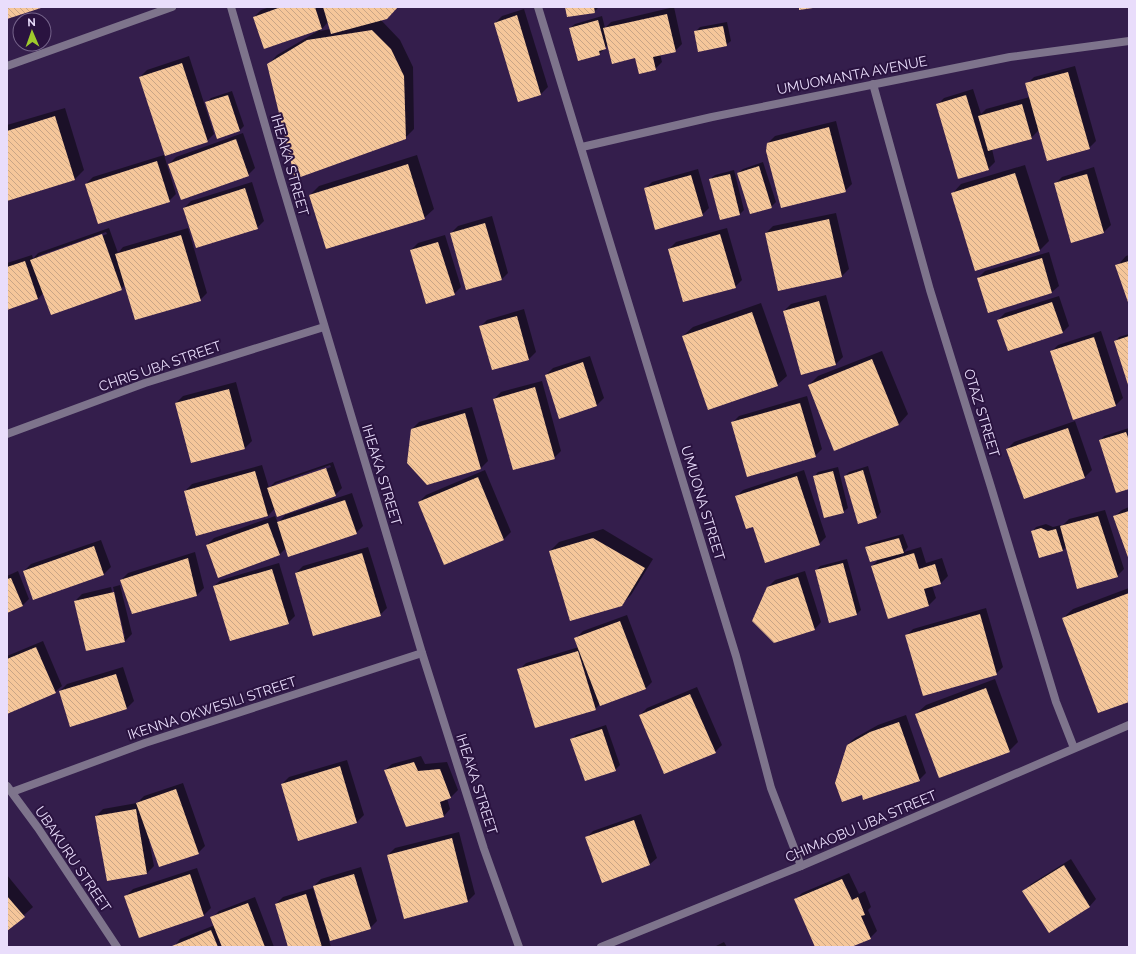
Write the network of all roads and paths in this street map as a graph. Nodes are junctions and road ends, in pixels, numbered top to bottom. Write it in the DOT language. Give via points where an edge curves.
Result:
graph roads {
  1 [pos="172,7"];
  2 [pos="231,7"];
  3 [pos="538,7"];
  4 [pos="1129,41"];
  5 [pos="7,66"];
  6 [pos="873,84"];
  7 [pos="582,147"];
  8 [pos="324,327"];
  9 [pos="7,434"];
  10 [pos="422,653"];
  11 [pos="1129,725"];
  12 [pos="1074,748"];
  13 [pos="9,789"];
  14 [pos="801,866"];
  15 [pos="117,947"];
  16 [pos="519,947"];
  17 [pos="601,947"];
  1 -- 5 [label="street"];
  2 -- 8 [label="street, IHEAKA STREET"];
  3 -- 7 [label="street, UMUONA STREET"];
  4 -- 6 [label="street, UMUOMANTA AVENUE" via="1010,57"];
  6 -- 7 [label="street, UMUOMANTA AVENUE" via="712,116"];
  6 -- 12 [label="street, OTAZ STREET" via="930,290 1056,702"];
  7 -- 14 [label="street, UMUONA STREET" via="736,656 771,788"];
  8 -- 9 [label="street, CHRIS UBA STREET" via="152,381"];
  8 -- 10 [label="street, IHEAKA STREET"];
  10 -- 13 [label="street, IKENNA OKWESILI STREET"];
  10 -- 16 [label="street, IHEAKA STREET" via="484,849"];
  11 -- 12 [label="street, CHIMAOBU UBA STREET"];
  12 -- 14 [label="street, CHIMAOBU UBA STREET"];
  13 -- 15 [label="street, UBAKURU STREET"];
  14 -- 17 [label="street, CHIMAOBU UBA STREET"];
}
